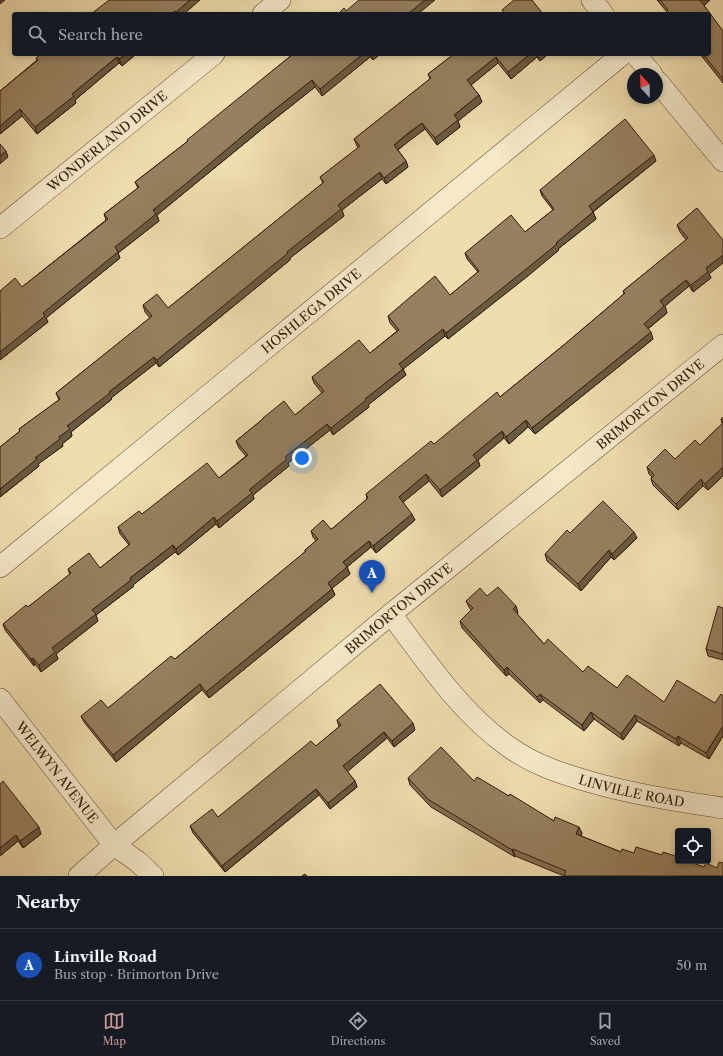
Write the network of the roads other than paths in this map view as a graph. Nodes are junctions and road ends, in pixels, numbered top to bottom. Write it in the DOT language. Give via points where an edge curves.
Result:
graph roads {
  1 [pos="280,0"];
  2 [pos="592,0"];
  3 [pos="265,12"];
  4 [pos="601,12"];
  5 [pos="212,56"];
  6 [pos="621,56"];
  7 [pos="637,56"];
  8 [pos="647,68"];
  9 [pos="663,88"];
  10 [pos="723,161"];
  11 [pos="0,228"];
  12 [pos="723,345"];
  13 [pos="0,567"];
  14 [pos="391,614"];
  15 [pos="0,699"];
  16 [pos="723,808"];
  17 [pos="114,845"];
  18 [pos="79,876"];
  19 [pos="153,876"];
  1 -- 3 [label="street"];
  2 -- 4 [label="street"];
  5 -- 11 [label="street, WONDERLAND DRIVE"];
  6 -- 13 [label="street, HOSHLEGA DRIVE"];
  7 -- 8 [label="street"];
  9 -- 10 [label="street"];
  12 -- 14 [label="street, BRIMORTON DRIVE"];
  14 -- 16 [label="street, LINVILLE ROAD" via="427,663 473,715 509,747 531,761 556,772 620,791"];
  14 -- 17 [label="street, BRIMORTON DRIVE"];
  15 -- 17 [label="street, WELWYN AVENUE"];
  17 -- 18 [label="street, BRIMORTON DRIVE"];
  17 -- 19 [label="street, WELWYN AVENUE"];
}
